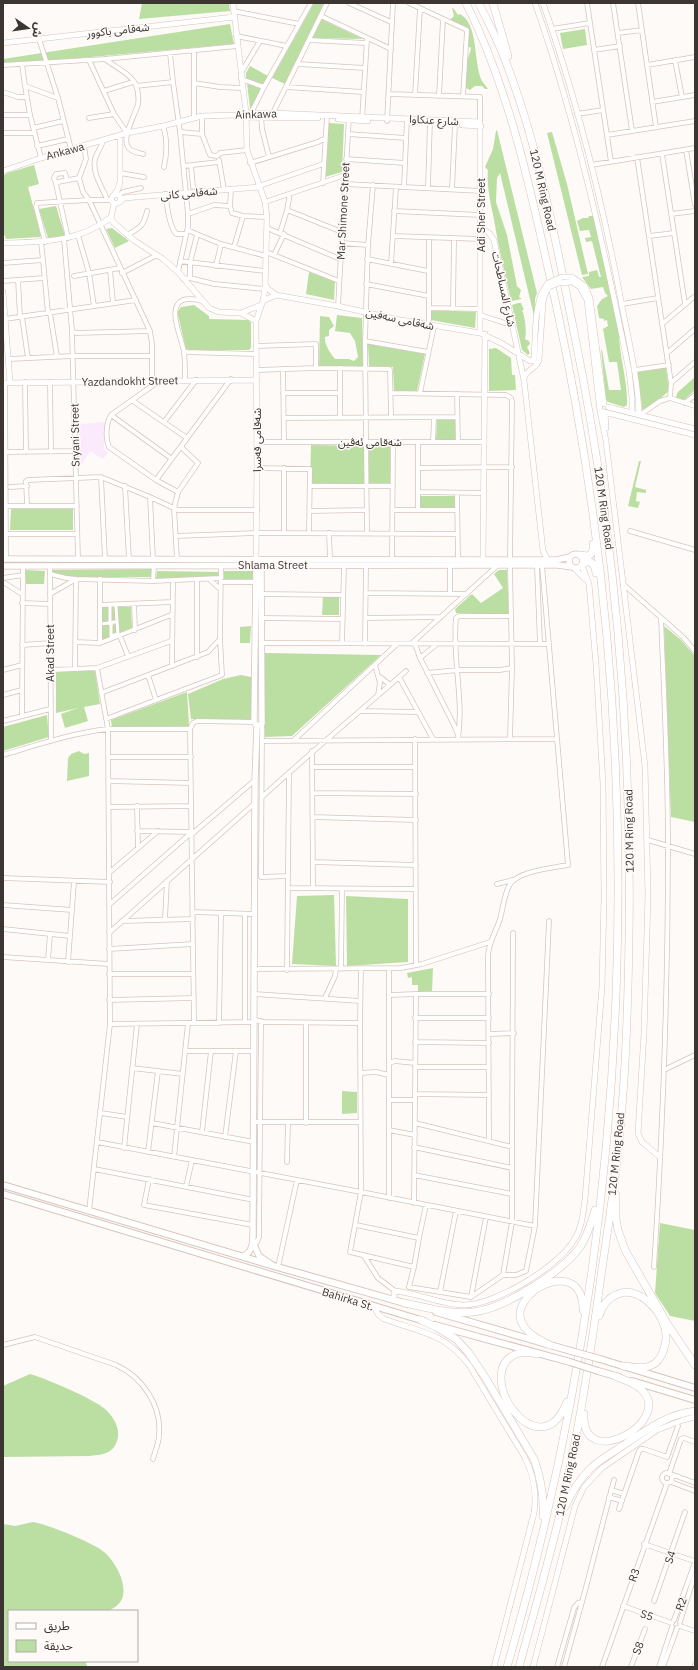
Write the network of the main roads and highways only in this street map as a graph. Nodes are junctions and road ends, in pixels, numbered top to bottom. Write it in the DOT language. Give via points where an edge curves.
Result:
graph roads {
  1 [pos="466,3"];
  2 [pos="478,3"];
  3 [pos="493,3"];
  4 [pos="533,147"];
  5 [pos="593,520"];
  6 [pos="580,554"];
  7 [pos="570,557"];
  8 [pos="4,559"];
  9 [pos="96,559"];
  10 [pos="87,562"];
  11 [pos="154,562"];
  12 [pos="392,562"];
  13 [pos="510,562"];
  14 [pos="539,564"];
  15 [pos="96,565"];
  16 [pos="582,565"];
  17 [pos="3,566"];
  18 [pos="258,566"];
  19 [pos="573,567"];
  20 [pos="602,590"];
  21 [pos="258,724"];
  22 [pos="618,1149"];
  23 [pos="604,1165"];
  24 [pos="3,1185"];
  25 [pos="3,1194"];
  26 [pos="252,1242"];
  27 [pos="240,1256"];
  28 [pos="276,1267"];
  29 [pos="404,1303"];
  30 [pos="421,1320"];
  31 [pos="582,1328"];
  32 [pos="594,1332"];
  33 [pos="550,1345"];
  34 [pos="538,1354"];
  35 [pos="695,1365"];
  36 [pos="622,1366"];
  37 [pos="615,1376"];
  38 [pos="585,1386"];
  39 [pos="573,1387"];
  40 [pos="695,1388"];
  41 [pos="695,1400"];
  42 [pos="695,1411"];
  43 [pos="556,1528"];
  44 [pos="541,1539"];
  45 [pos="507,1667"];
  46 [pos="519,1667"];
  1 -- 5 [label="highway, 120 M Ring Road" via="495,73 527,177 569,367"];
  2 -- 4 [label="highway, 120 M Ring Road" via="504,56"];
  3 -- 4 [label="highway"];
  4 -- 22 [label="highway, 120 M Ring Road" via="569,306 590,415 607,532 620,662 628,774 630,890 626,1038"];
  5 -- 6 [label="highway" via="592,552 589,556"];
  5 -- 20 [label="highway, 120 M Ring Road"];
  6 -- 7 [label="main road"];
  6 -- 16 [label="main road" via="583,558"];
  7 -- 14 [label="main road"];
  7 -- 19 [label="main road" via="569,561"];
  8 -- 10 [label="main road, Shlama Street" via="78,559"];
  9 -- 10 [label="main road, Shlama Street"];
  9 -- 11 [label="main road, Shlama Street"];
  9 -- 15 [label="main road" via="93,562"];
  10 -- 15 [label="main road, Shlama Street"];
  10 -- 17 [label="main road, Shlama Street" via="50,566"];
  11 -- 15 [label="main road, Shlama Street"];
  11 -- 18 [label="main road, Shlama Street"];
  11 -- 18 [label="main road, Shlama Street" via="177,559"];
  12 -- 13 [label="main road, Shlama Street" via="483,559"];
  12 -- 13 [label="main road, Shlama Street" via="498,566"];
  12 -- 18 [label="main road, Shlama Street" via="366,565"];
  12 -- 18 [label="main road, Shlama Street" via="330,559"];
  13 -- 14 [label="main road, Shlama Street"];
  14 -- 19 [label="main road"];
  16 -- 19 [label="main road"];
  16 -- 20 [label="highway" via="588,562 594,564"];
  18 -- 21 [label="main road"];
  18 -- 21 [label="main road" via="262,594"];
  20 -- 23 [label="highway, 120 M Ring Road" via="613,735 618,858 616,979"];
  21 -- 26 [label="main road" via="255,780 254,969 254,1051 258,1122 254,1142 257,1173"];
  22 -- 32 [label="highway, 120 M Ring Road"];
  22 -- 35 [label="highway" via="616,1218 620,1239 668,1325"];
  23 -- 29 [label="highway" via="590,1228 568,1261 556,1270 513,1298 487,1310 472,1313 450,1312"];
  23 -- 31 [label="highway, 120 M Ring Road"];
  24 -- 27 [label="main road, Bahirka St."];
  25 -- 30 [label="main road, Bahirka St."];
  26 -- 27 [label="main road" via="250,1252"];
  26 -- 28 [label="main road" via="259,1256"];
  27 -- 28 [label="main road, Bahirka St."];
  28 -- 29 [label="main road, Bahirka St."];
  29 -- 33 [label="main road, Bahirka St."];
  30 -- 34 [label="main road, Bahirka St."];
  30 -- 44 [label="highway" via="456,1339 468,1352 534,1460 542,1488"];
  31 -- 33 [label="highway" via="582,1298 576,1288 568,1282 560,1281 541,1285 524,1302 520,1317 530,1333"];
  31 -- 39 [label="highway, 120 M Ring Road"];
  32 -- 36 [label="highway" via="601,1310 607,1300 616,1294 634,1293 655,1309 666,1333 664,1350 659,1359 652,1366 643,1368"];
  32 -- 38 [label="highway, 120 M Ring Road"];
  33 -- 36 [label="main road, Bahirka St., bridge"];
  34 -- 37 [label="main road, Bahirka St., bridge"];
  34 -- 39 [label="highway" via="519,1353 506,1362 502,1372 504,1395 513,1412 525,1422 534,1425 554,1423 565,1407"];
  36 -- 40 [label="main road, Bahirka St."];
  37 -- 38 [label="highway" via="642,1389 648,1403 640,1425 618,1439 606,1442 597,1440 586,1429 583,1419"];
  37 -- 41 [label="main road, Bahirka St."];
  38 -- 43 [label="highway, 120 M Ring Road" via="568,1480"];
  39 -- 44 [label="highway, 120 M Ring Road"];
  42 -- 43 [label="highway" via="656,1424 591,1467 572,1492"];
  43 -- 46 [label="highway, 120 M Ring Road"];
  44 -- 45 [label="highway, 120 M Ring Road"];
}
